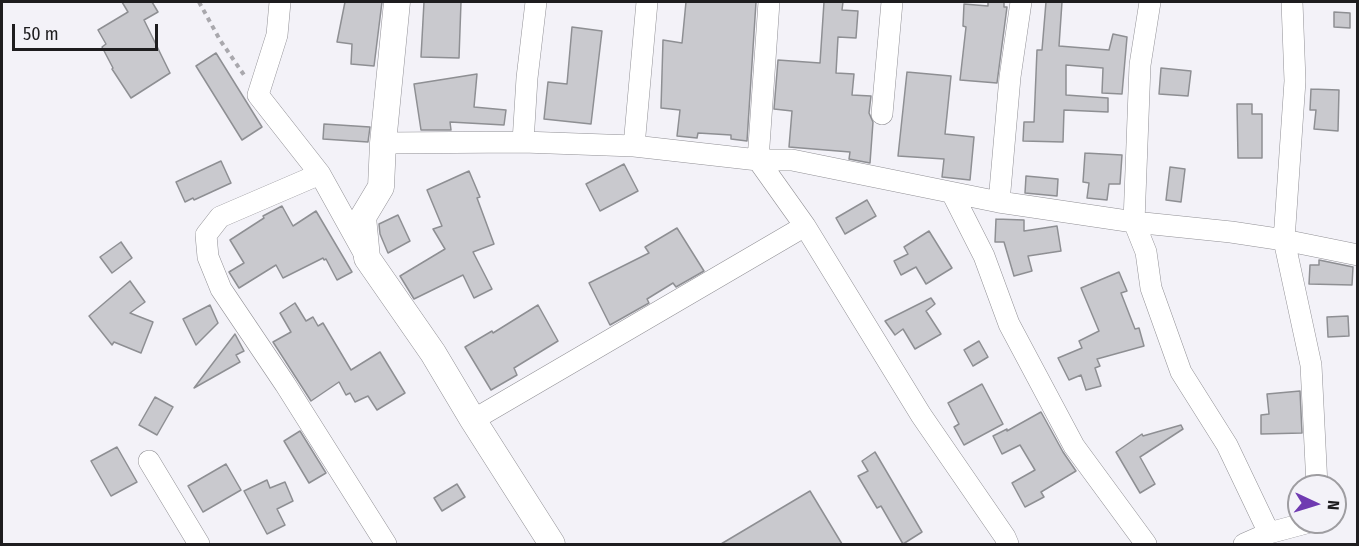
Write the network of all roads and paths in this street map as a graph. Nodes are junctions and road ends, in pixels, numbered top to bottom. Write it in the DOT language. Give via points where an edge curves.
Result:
graph roads {
  1 [pos="199,2"];
  2 [pos="280,2"];
  3 [pos="398,2"];
  4 [pos="536,2"];
  5 [pos="647,2"];
  6 [pos="769,2"];
  7 [pos="892,2"];
  8 [pos="1021,2"];
  9 [pos="1150,2"];
  10 [pos="1292,2"];
  11 [pos="258,94"];
  12 [pos="882,114"];
  13 [pos="523,142"];
  14 [pos="383,143"];
  15 [pos="634,147"];
  16 [pos="758,160"];
  17 [pos="320,174"];
  18 [pos="951,193"];
  19 [pos="999,202"];
  20 [pos="1134,222"];
  21 [pos="805,226"];
  22 [pos="1284,240"];
  23 [pos="1358,255"];
  24 [pos="367,258"];
  25 [pos="473,420"];
  26 [pos="149,461"];
  27 [pos="1316,474"];
  28 [pos="1287,528"];
  29 [pos="1269,533"];
  30 [pos="200,544"];
  31 [pos="386,544"];
  32 [pos="552,544"];
  33 [pos="1008,544"];
  34 [pos="1146,544"];
  35 [pos="1244,544"];
  1 -- 11 [label="path"];
  2 -- 11 [label="street" via="277,35"];
  3 -- 14 [label="street"];
  4 -- 13 [label="street"];
  5 -- 15 [label="street"];
  6 -- 16 [label="street"];
  7 -- 12 [label="street"];
  8 -- 19 [label="street"];
  9 -- 20 [label="street" via="1140,64"];
  10 -- 22 [label="street" via="1294,81"];
  11 -- 17 [label="street"];
  13 -- 14 [label="street"];
  13 -- 15 [label="street"];
  14 -- 24 [label="street" via="381,187 363,217"];
  15 -- 16 [label="street"];
  16 -- 18 [label="street" via="792,160"];
  16 -- 21 [label="street"];
  17 -- 24 [label="street"];
  17 -- 31 [label="street" via="220,217 206,235 208,257 221,289"];
  18 -- 19 [label="street"];
  18 -- 34 [label="street" via="984,256 1009,324 1074,446"];
  19 -- 20 [label="street"];
  20 -- 22 [label="street"];
  20 -- 29 [label="street" via="1146,252 1151,288 1180,372 1227,444"];
  21 -- 25 [label="street"];
  21 -- 33 [label="street" via="921,415"];
  22 -- 23 [label="street"];
  22 -- 27 [label="street" via="1311,365"];
  24 -- 25 [label="street" via="433,352"];
  25 -- 32 [label="street"];
  26 -- 30 [label="street"];
  28 -- 29 [label="street"];
  29 -- 35 [label="street"];
}
